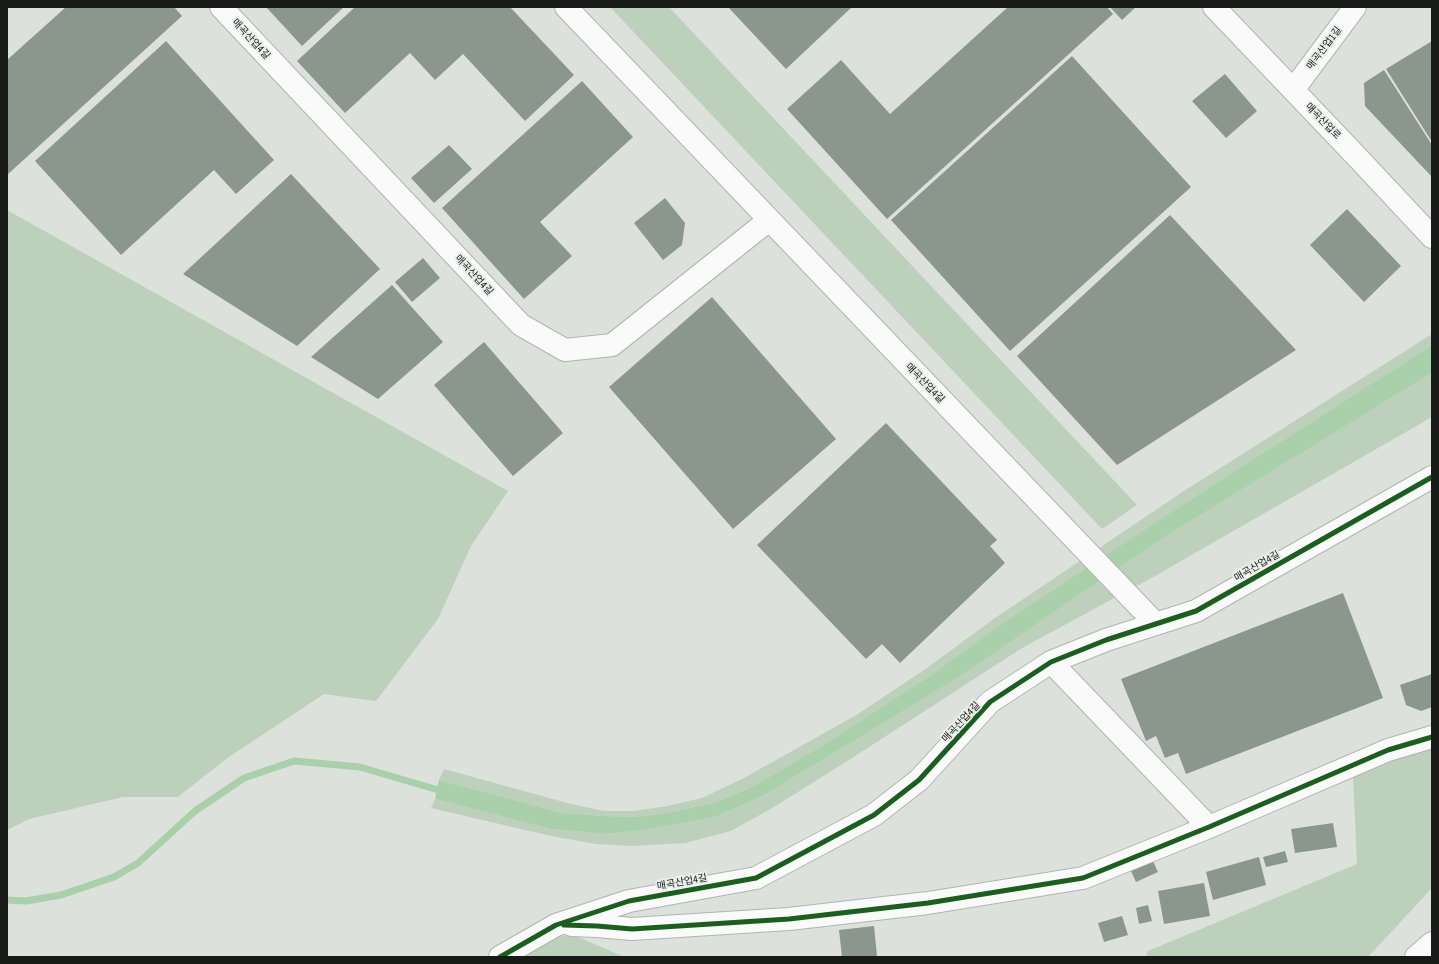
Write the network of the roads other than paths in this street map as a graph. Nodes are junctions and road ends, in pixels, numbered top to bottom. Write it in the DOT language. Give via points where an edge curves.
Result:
graph roads {
  1 [pos="221,7"];
  2 [pos="566,7"];
  3 [pos="1214,7"];
  4 [pos="1355,7"];
  5 [pos="1293,90"];
  6 [pos="769,220"];
  7 [pos="1432,237"];
  8 [pos="1432,477"];
  9 [pos="1156,624"];
  10 [pos="1052,662"];
  11 [pos="1432,737"];
  12 [pos="1209,827"];
  13 [pos="556,925"];
  14 [pos="1432,943"];
  15 [pos="500,957"];
  16 [pos="1416,957"];
  1 -- 6 [label="street, 매곡산업4길" via="521,325 565,350 612,346"];
  2 -- 6 [label="street, 매곡산업4길"];
  3 -- 5 [label="street, 매곡산업로"];
  4 -- 5 [label="street, 매곡산업1길"];
  5 -- 7 [label="street, 매곡산업로"];
  6 -- 9 [label="street, 매곡산업4길"];
  8 -- 9 [label="street, 매곡산업4길" via="1196,611"];
  9 -- 10 [label="street, 매곡산업4길" via="1106,640"];
  10 -- 12 [label="street"];
  10 -- 13 [label="street, 매곡산업4길" via="990,702 919,780 874,815 784,864 756,878 629,901"];
  11 -- 12 [label="street" via="1388,750"];
  12 -- 13 [label="street" via="1083,878 928,903 789,919 661,928"];
  13 -- 15 [label="street, 매곡산업4길"];
  14 -- 16 [label="street"];
}
